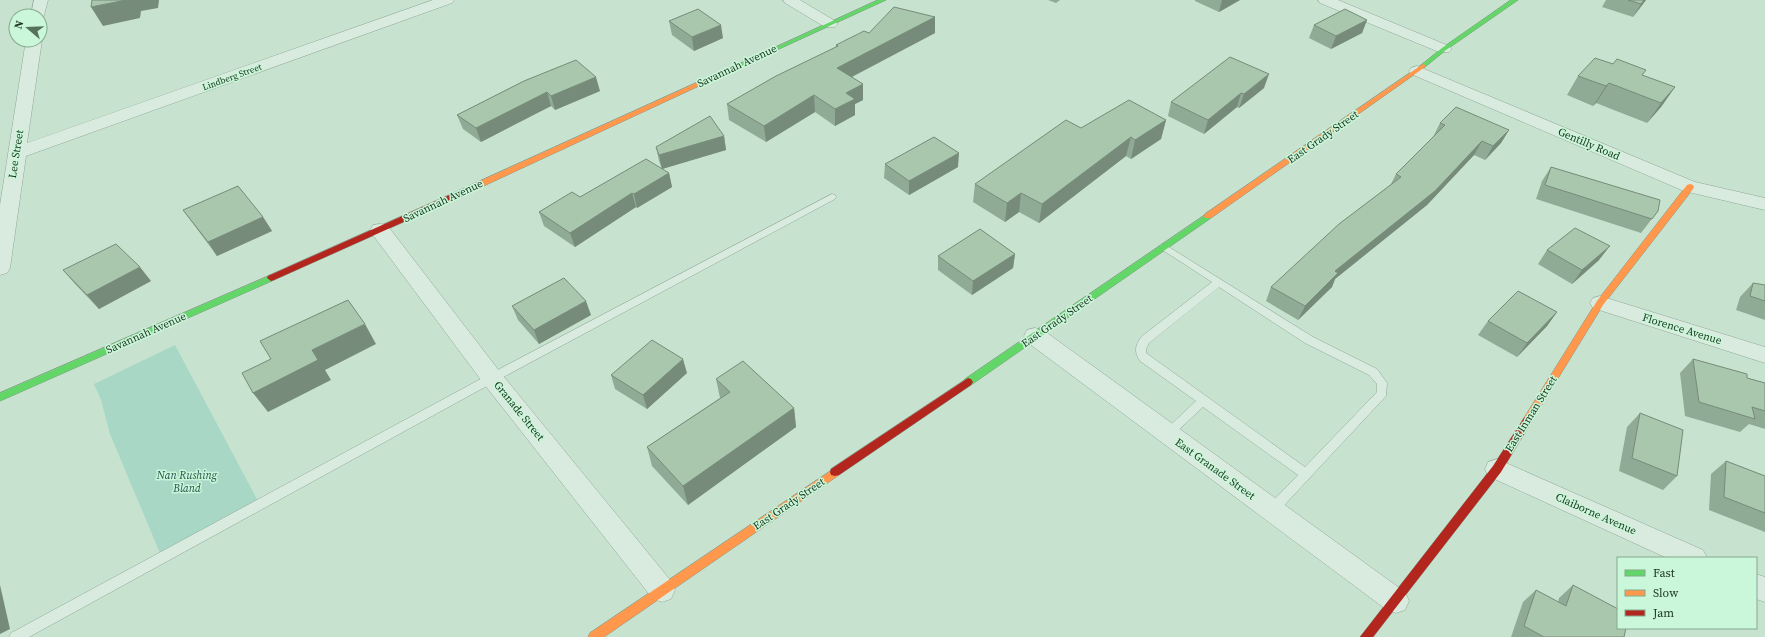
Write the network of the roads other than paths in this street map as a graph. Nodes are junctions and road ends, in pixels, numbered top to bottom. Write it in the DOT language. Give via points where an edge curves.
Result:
graph roads {
  1 [pos="447,0"];
  2 [pos="790,0"];
  3 [pos="883,0"];
  4 [pos="1325,0"];
  5 [pos="1515,0"];
  6 [pos="830,24"];
  7 [pos="33,48"];
  8 [pos="1444,49"];
  9 [pos="1417,71"];
  10 [pos="16,153"];
  11 [pos="1690,187"];
  12 [pos="832,197"];
  13 [pos="1765,204"];
  14 [pos="380,230"];
  15 [pos="1164,247"];
  16 [pos="0,268"];
  17 [pos="1219,282"];
  18 [pos="1600,303"];
  19 [pos="1035,336"];
  20 [pos="1765,355"];
  21 [pos="492,378"];
  22 [pos="0,397"];
  23 [pos="1203,401"];
  24 [pos="1167,434"];
  25 [pos="1497,469"];
  26 [pos="1305,474"];
  27 [pos="1272,510"];
  28 [pos="1692,557"];
  29 [pos="662,590"];
  30 [pos="1396,601"];
  31 [pos="16,637"];
  32 [pos="594,637"];
  33 [pos="1366,637"];
  1 -- 10 [label="street, Lindberg Street"];
  2 -- 6 [label="street"];
  3 -- 6 [label="street, Savannah Avenue"];
  4 -- 8 [label="street"];
  5 -- 8 [label="street, East Grady Street"];
  6 -- 14 [label="street, Savannah Avenue"];
  7 -- 10 [label="street, Lee Street"];
  8 -- 9 [label="street, East Grady Street"];
  9 -- 11 [label="street, Gentilly Road"];
  9 -- 15 [label="street, East Grady Street"];
  10 -- 16 [label="street, Lee Street"];
  11 -- 13 [label="street, Gentilly Road"];
  11 -- 18 [label="street, East Inman Street"];
  12 -- 21 [label="lane"];
  14 -- 21 [label="street, Granade Street"];
  14 -- 22 [label="street, Savannah Avenue"];
  15 -- 17 [label="lane"];
  15 -- 19 [label="street, East Grady Street"];
  17 -- 23 [label="lane" via="1144,340 1140,347 1140,354 1144,358"];
  17 -- 26 [label="lane" via="1310,340 1373,372 1382,383 1382,393"];
  18 -- 20 [label="street, Florence Avenue"];
  18 -- 25 [label="street, East Inman Street"];
  19 -- 24 [label="street, East Granade Street"];
  19 -- 29 [label="street, East Grady Street"];
  21 -- 29 [label="street, Granade Street"];
  21 -- 31 [label="lane"];
  23 -- 24 [label="lane"];
  23 -- 26 [label="lane"];
  24 -- 27 [label="street, East Granade Street"];
  25 -- 28 [label="street, Claiborne Avenue"];
  25 -- 30 [label="street, East Inman Street"];
  26 -- 27 [label="lane"];
  27 -- 30 [label="street, East Granade Street"];
  29 -- 32 [label="street, East Grady Street"];
  30 -- 33 [label="street, East Inman Street"];
}
